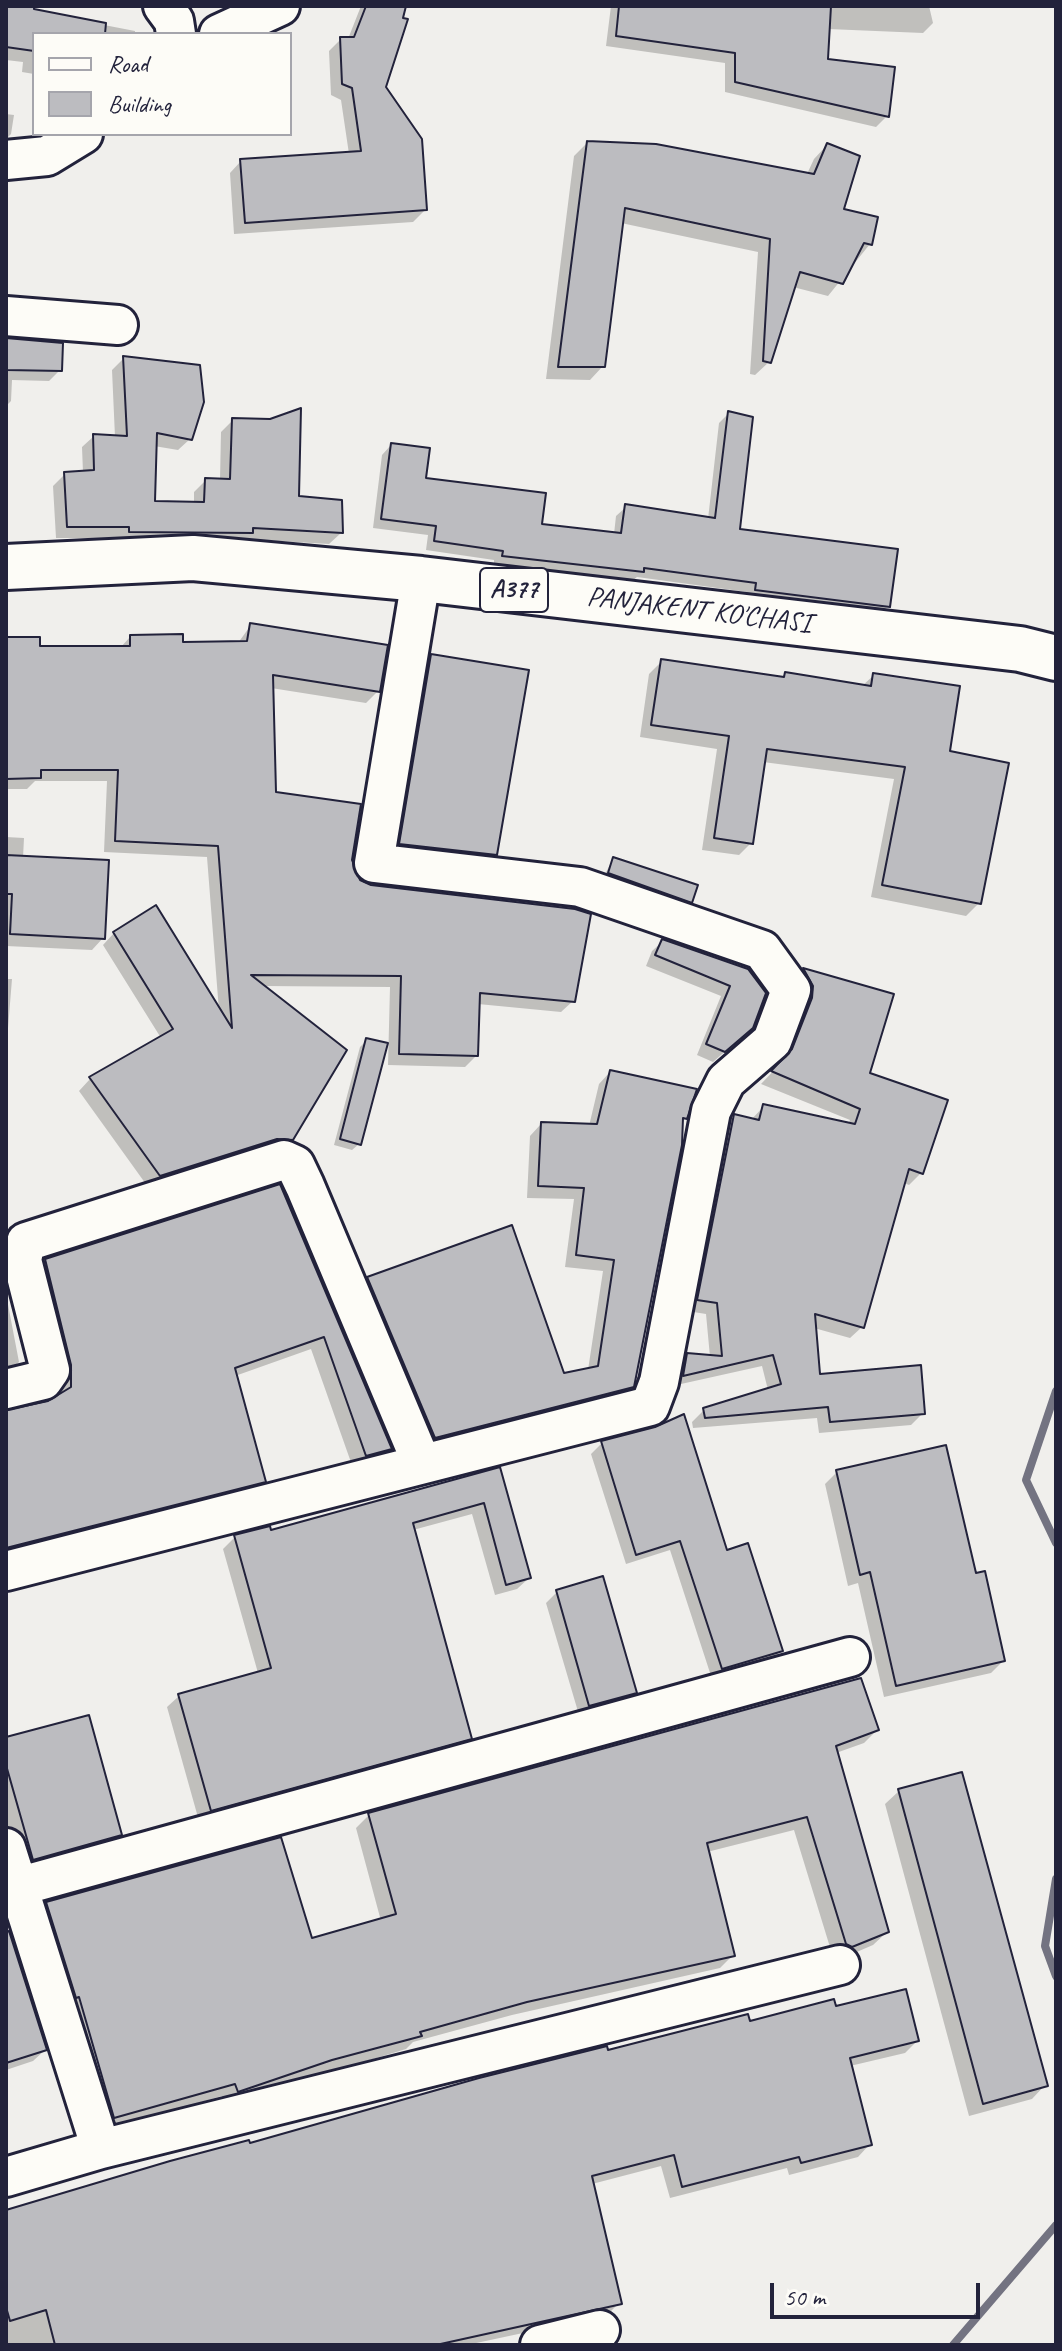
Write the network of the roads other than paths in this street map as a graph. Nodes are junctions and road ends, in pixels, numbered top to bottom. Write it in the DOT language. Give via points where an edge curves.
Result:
graph roads {
  1 [pos="163,6"];
  2 [pos="280,6"];
  3 [pos="176,32"];
  4 [pos="223,32"];
  5 [pos="80,136"];
  6 [pos="6,160"];
  7 [pos="6,316"];
  8 [pos="118,325"];
  9 [pos="6,567"];
  10 [pos="421,579"];
  11 [pos="1038,653"];
  12 [pos="6,1389"];
  13 [pos="422,1464"];
  14 [pos="6,1571"];
  15 [pos="850,1657"];
  16 [pos="6,1848"];
  17 [pos="17,1887"];
  18 [pos="840,1965"];
  19 [pos="101,2149"];
  20 [pos="6,2177"];
  21 [pos="600,2330"];
  22 [pos="540,2345"];
  1 -- 3 [label="street"];
  2 -- 4 [label="street"];
  5 -- 6 [label="street" via="47,156"];
  7 -- 8 [label="street"];
  9 -- 10 [label="main road, PANJAKENT KO'CHASI / A377" via="193,558"];
  10 -- 11 [label="main road, PANJAKENT KO'CHASI / A377"];
  10 -- 13 [label="street" via="374,863 580,887 762,950 791,990 772,1041 726,1081 711,1111 650,1406"];
  12 -- 13 [label="street" via="43,1380 50,1370 22,1260 26,1242 284,1160 295,1165 305,1186"];
  13 -- 14 [label="street"];
  15 -- 17 [label="street"];
  16 -- 17 [label="street"];
  17 -- 19 [label="street"];
  18 -- 19 [label="street"];
  19 -- 20 [label="street"];
  21 -- 22 [label="street"];
}
